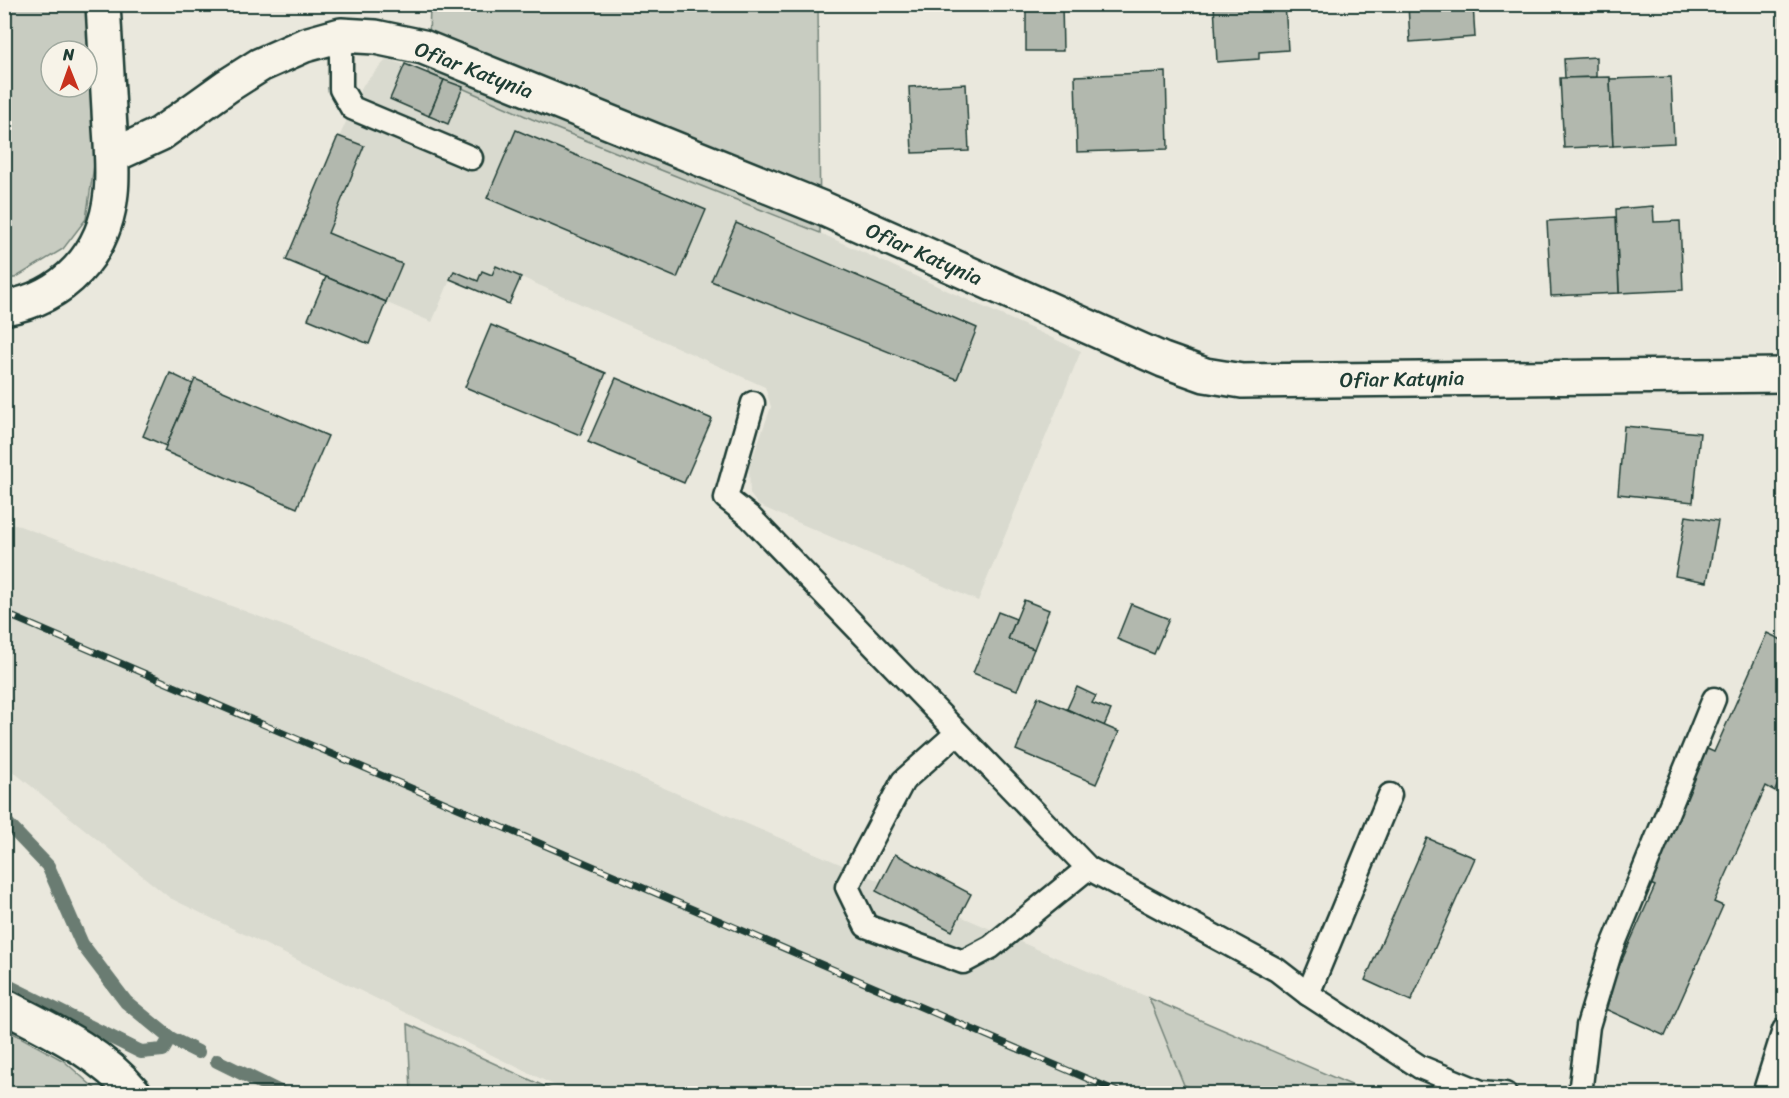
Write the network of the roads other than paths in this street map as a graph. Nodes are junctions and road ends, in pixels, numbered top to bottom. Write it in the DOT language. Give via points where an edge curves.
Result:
graph roads {
  1 [pos="103,4"];
  2 [pos="341,35"];
  3 [pos="112,156"];
  4 [pos="471,158"];
  5 [pos="4,308"];
  6 [pos="1785,375"];
  7 [pos="753,403"];
  8 [pos="1714,699"];
  9 [pos="957,733"];
  10 [pos="1390,795"];
  11 [pos="1088,868"];
  12 [pos="1308,994"];
  13 [pos="4,1006"];
  14 [pos="1785,1030"];
  15 [pos="135,1094"];
  16 [pos="1505,1094"];
  17 [pos="1580,1094"];
  18 [pos="1764,1094"];
  1 -- 3 [label="street"];
  2 -- 3 [label="street, Ofiar Katynia" via="305,45 260,65 160,134"];
  2 -- 4 [label="lane" via="341,89 352,108"];
  2 -- 6 [label="street, Ofiar Katynia" via="375,37 423,48 824,209 1163,360 1206,375 1242,381"];
  3 -- 5 [label="street" via="111,194 104,225 79,271 53,291 22,305"];
  7 -- 9 [label="lane" via="726,498 750,517"];
  8 -- 17 [label="lane" via="1610,953 1588,1026"];
  9 -- 11 [label="lane"];
  9 -- 11 [label="lane" via="903,781 847,887 866,926 963,962 991,947"];
  10 -- 12 [label="lane"];
  11 -- 12 [label="lane" via="1277,970"];
  12 -- 16 [label="lane" via="1420,1067 1481,1092"];
  13 -- 15 [label="street" via="76,1043 120,1076"];
  14 -- 18 [label="lane"];
}
